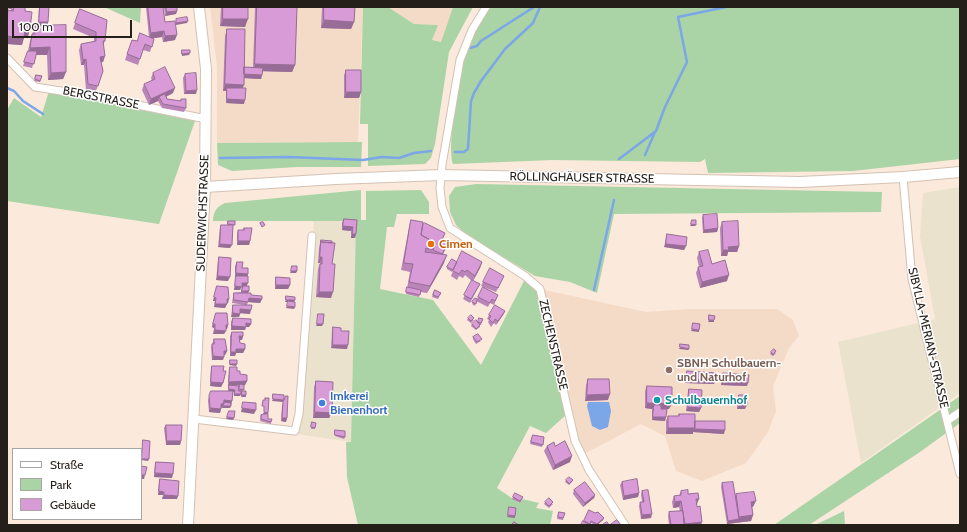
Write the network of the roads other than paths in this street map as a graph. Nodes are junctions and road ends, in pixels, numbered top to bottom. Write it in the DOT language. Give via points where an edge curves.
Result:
graph roads {
  1 [pos="199,7"];
  2 [pos="486,7"];
  3 [pos="7,58"];
  4 [pos="206,119"];
  5 [pos="960,172"];
  6 [pos="442,175"];
  7 [pos="903,177"];
  8 [pos="205,187"];
  9 [pos="312,236"];
  10 [pos="960,412"];
  11 [pos="194,419"];
  12 [pos="947,420"];
  13 [pos="960,474"];
  14 [pos="188,525"];
  15 [pos="625,525"];
  1 -- 4 [label="main road, SUDERWICHSTRASSE" via="206,69"];
  2 -- 6 [label="street, ZECHENSTRASSE" via="472,30 460,60"];
  3 -- 4 [label="street, BERGSTRASSE" via="35,87 94,96"];
  4 -- 8 [label="main road, SUDERWICHSTRASSE"];
  5 -- 7 [label="main road, RÖLLINGHÄUSER STRASSE"];
  6 -- 7 [label="main road, RÖLLINGHÄUSER STRASSE" via="800,182"];
  6 -- 8 [label="main road, RÖLLINGHÄUSER STRASSE"];
  6 -- 15 [label="street, ZECHENSTRASSE" via="442,207 450,228 525,276 540,289 575,441 589,470"];
  7 -- 12 [label="street, SIBYLLA-MERIAN-STRASSE" via="912,278"];
  8 -- 11 [label="main road, SUDERWICHSTRASSE"];
  9 -- 11 [label="street" via="299,414 295,431"];
  10 -- 12 [label="street"];
  11 -- 14 [label="main road, SUDERWICHSTRASSE"];
  12 -- 13 [label="street, SIBYLLA-MERIAN-STRASSE"];
}
